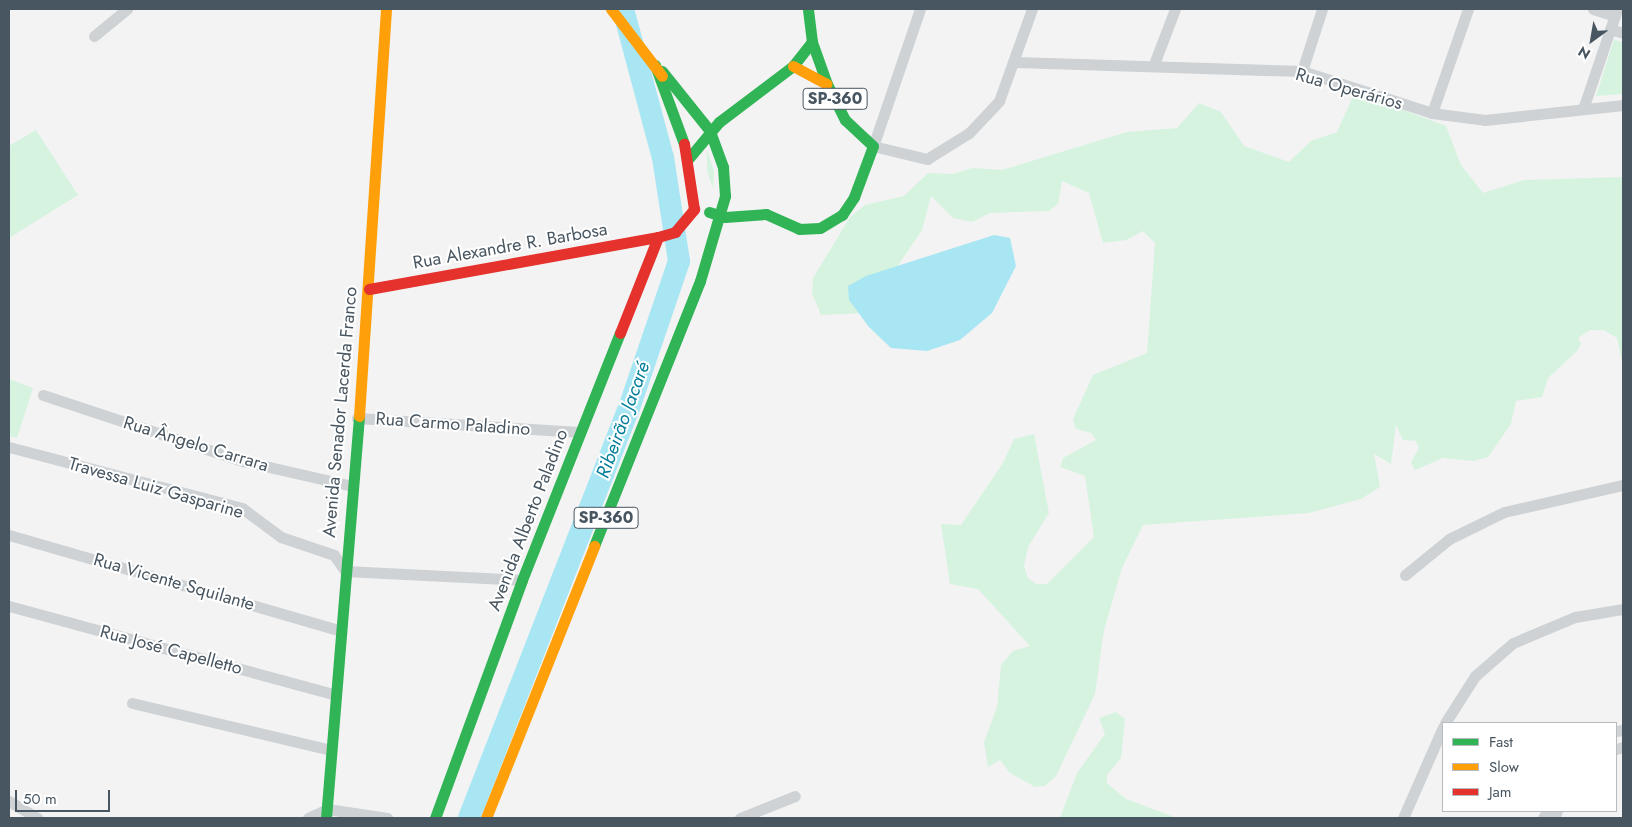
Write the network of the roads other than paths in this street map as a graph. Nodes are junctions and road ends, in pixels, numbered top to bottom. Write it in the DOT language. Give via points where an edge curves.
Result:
graph roads {
  1 [pos="126,9"];
  2 [pos="386,9"];
  3 [pos="808,9"];
  4 [pos="920,9"];
  5 [pos="1032,9"];
  6 [pos="1175,9"];
  7 [pos="1322,9"];
  8 [pos="1468,9"];
  9 [pos="1593,9"];
  10 [pos="612,10"];
  11 [pos="1616,12"];
  12 [pos="1610,29"];
  13 [pos="1623,33"];
  14 [pos="94,36"];
  15 [pos="812,42"];
  16 [pos="1013,62"];
  17 [pos="1154,64"];
  18 [pos="656,65"];
  19 [pos="793,66"];
  20 [pos="1302,71"];
  21 [pos="827,84"];
  22 [pos="1623,106"];
  23 [pos="1583,109"];
  24 [pos="1432,113"];
  25 [pos="710,131"];
  26 [pos="873,146"];
  27 [pos="695,147"];
  28 [pos="689,158"];
  29 [pos="719,216"];
  30 [pos="661,236"];
  31 [pos="369,289"];
  32 [pos="43,396"];
  33 [pos="356,418"];
  34 [pos="580,432"];
  35 [pos="9,447"];
  36 [pos="1623,485"];
  37 [pos="352,486"];
  38 [pos="9,535"];
  39 [pos="345,572"];
  40 [pos="1405,575"];
  41 [pos="522,580"];
  42 [pos="9,606"];
  43 [pos="1623,609"];
  44 [pos="339,630"];
  45 [pos="334,694"];
  46 [pos="132,703"];
  47 [pos="1446,722"];
  48 [pos="1442,729"];
  49 [pos="331,750"];
  50 [pos="795,796"];
  51 [pos="9,801"];
  52 [pos="326,813"];
  53 [pos="37,818"];
  54 [pos="308,818"];
  55 [pos="387,818"];
  56 [pos="435,818"];
  57 [pos="486,818"];
  58 [pos="740,818"];
  59 [pos="1403,818"];
  1 -- 14 [label="street"];
  2 -- 31 [label="main road, Avenida Senador Lacerda Franco"];
  3 -- 15 [label="main road, SP-360"];
  4 -- 26 [label="street"];
  5 -- 16 [label="street"];
  6 -- 17 [label="street"];
  7 -- 20 [label="street"];
  8 -- 24 [label="street"];
  9 -- 11 [label="street"];
  10 -- 18 [label="main road"];
  11 -- 12 [label="street"];
  12 -- 13 [label="street"];
  12 -- 23 [label="street"];
  15 -- 19 [label="main road"];
  15 -- 21 [label="main road, SP-360"];
  16 -- 17 [label="street, Rua Operários"];
  16 -- 26 [label="street" via="999,101 986,117 938,154 911,158"];
  17 -- 20 [label="street, Rua Operários"];
  18 -- 25 [label="main road"];
  18 -- 27 [label="main road" via="677,99"];
  18 -- 28 [label="main road"];
  19 -- 21 [label="main road"];
  19 -- 25 [label="main road"];
  20 -- 24 [label="street, Rua Operários"];
  21 -- 26 [label="main road, SP-360" via="845,120"];
  22 -- 23 [label="street, Rua Operários"];
  23 -- 24 [label="street, Rua Operários" via="1485,120"];
  25 -- 27 [label="main road"];
  25 -- 29 [label="main road" via="726,185"];
  26 -- 29 [label="main road" via="854,198 830,224 799,229 766,214"];
  27 -- 28 [label="main road"];
  27 -- 29 [label="main road" via="698,193 706,210"];
  28 -- 30 [label="main road" via="694,209 686,223"];
  29 -- 57 [label="main road, SP-360" via="700,281"];
  30 -- 31 [label="main road, Rua Alexandre R. Barbosa"];
  30 -- 34 [label="main road, Avenida Alberto Paladino / SP-360"];
  31 -- 33 [label="main road, Avenida Senador Lacerda Franco"];
  32 -- 37 [label="street, Rua Ângelo Carrara" via="243,460"];
  33 -- 34 [label="street, Rua Carmo Paladino"];
  33 -- 37 [label="main road, Avenida Senador Lacerda Franco"];
  34 -- 41 [label="main road, Avenida Alberto Paladino / SP-360"];
  35 -- 39 [label="street, Travessa Luiz Gasparine" via="242,508 281,536 334,555"];
  36 -- 40 [label="street" via="1504,512 1449,539"];
  37 -- 39 [label="main road, Avenida Senador Lacerda Franco"];
  38 -- 44 [label="street, Rua Vicente Squilante"];
  39 -- 41 [label="street"];
  39 -- 44 [label="main road, Avenida Senador Lacerda Franco"];
  41 -- 56 [label="main road, Avenida Alberto Paladino / SP-360"];
  42 -- 45 [label="street, Rua José Capelletto"];
  43 -- 47 [label="street" via="1575,617 1514,643 1475,676"];
  44 -- 45 [label="main road, Avenida Senador Lacerda Franco"];
  45 -- 49 [label="main road, Avenida Senador Lacerda Franco"];
  46 -- 49 [label="street"];
  48 -- 59 [label="street"];
  49 -- 52 [label="main road, Avenida Senador Lacerda Franco"];
  50 -- 58 [label="street"];
  51 -- 53 [label="street"];
  52 -- 54 [label="street"];
  52 -- 55 [label="street"];
}
